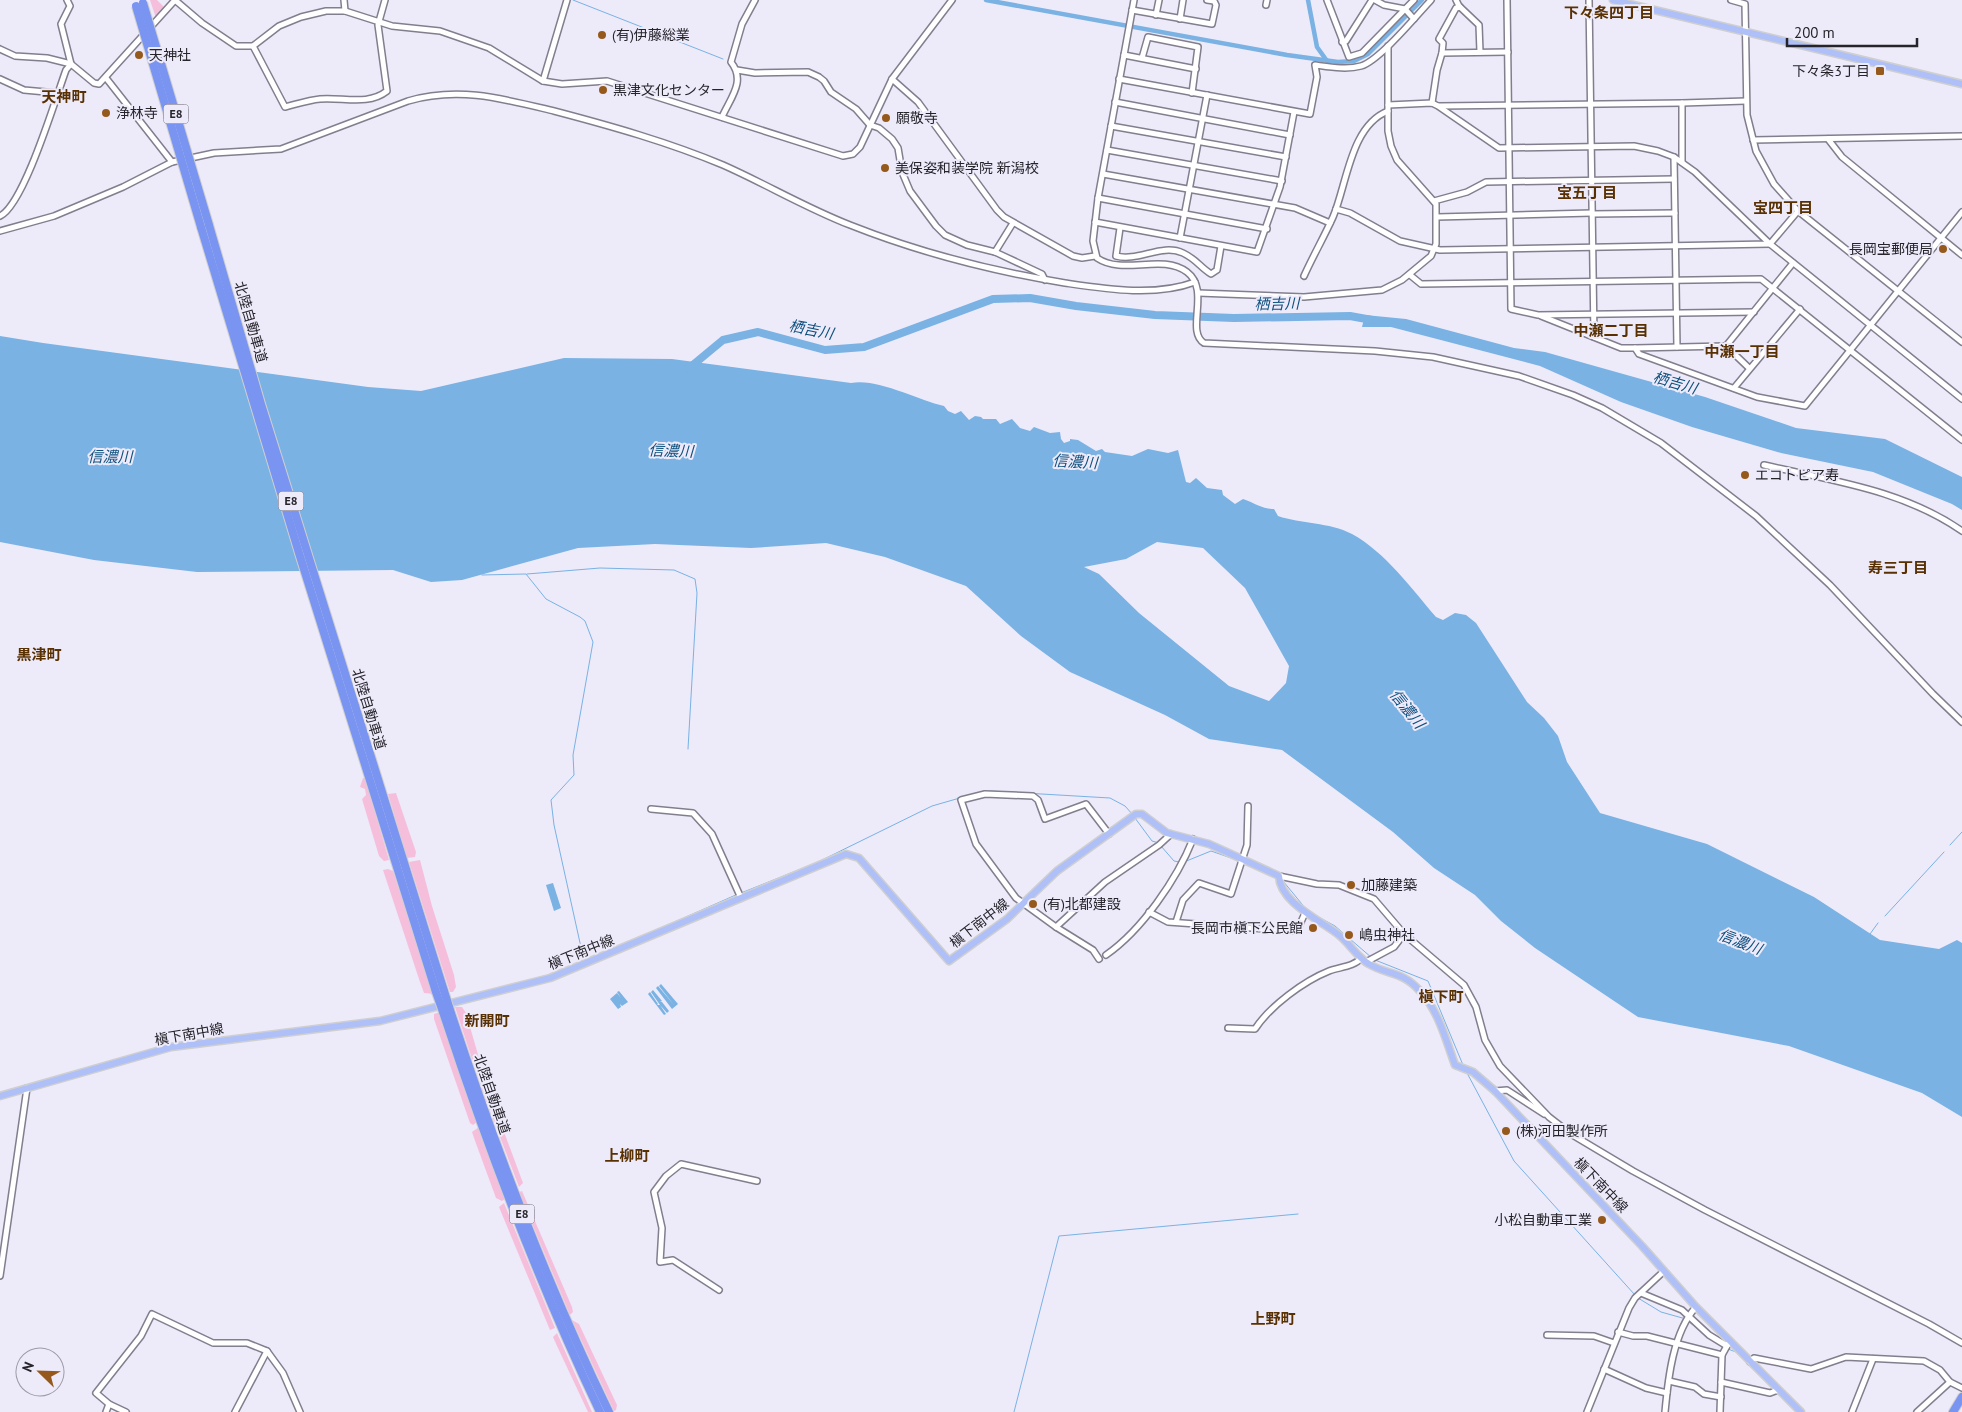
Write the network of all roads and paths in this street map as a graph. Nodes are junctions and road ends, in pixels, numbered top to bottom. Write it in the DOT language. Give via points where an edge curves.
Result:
graph roads {
  1 [pos="67,0"];
  2 [pos="175,0"];
  3 [pos="344,0"];
  4 [pos="385,0"];
  5 [pos="755,0"];
  6 [pos="952,0"];
  7 [pos="1134,0"];
  8 [pos="1159,0"];
  9 [pos="1183,0"];
  10 [pos="1207,0"];
  11 [pos="1327,0"];
  12 [pos="1373,0"];
  13 [pos="1414,0"];
  14 [pos="1431,0"];
  15 [pos="1456,0"];
  16 [pos="1507,0"];
  17 [pos="1589,0"];
  18 [pos="1613,0"];
  19 [pos="1732,0"];
  20 [pos="565,1"];
  21 [pos="139,2"];
  22 [pos="1460,7"];
  23 [pos="1132,10"];
  24 [pos="1405,10"];
  25 [pos="345,11"];
  26 [pos="1156,15"];
  27 [pos="1413,18"];
  28 [pos="1180,19"];
  29 [pos="378,22"];
  30 [pos="1746,32"];
  31 [pos="1342,42"];
  32 [pos="253,46"];
  33 [pos="1388,46"];
  34 [pos="0,49"];
  35 [pos="1480,52"];
  36 [pos="1508,52"];
  37 [pos="1442,53"];
  38 [pos="1124,55"];
  39 [pos="1142,58"];
  40 [pos="72,64"];
  41 [pos="1196,69"];
  42 [pos="737,70"];
  43 [pos="106,78"];
  44 [pos="0,79"];
  45 [pos="892,79"];
  46 [pos="1120,79"];
  47 [pos="543,81"];
  48 [pos="1962,84"];
  49 [pos="1192,92"];
  50 [pos="57,93"];
  51 [pos="1207,95"];
  52 [pos="1746,101"];
  53 [pos="1116,102"];
  54 [pos="1682,103"];
  55 [pos="1432,104"];
  56 [pos="1590,104"];
  57 [pos="1508,105"];
  58 [pos="1438,106"];
  59 [pos="1388,108"];
  60 [pos="1294,112"];
  61 [pos="722,117"];
  62 [pos="1203,118"];
  63 [pos="870,125"];
  64 [pos="1111,126"];
  65 [pos="1290,135"];
  66 [pos="1962,136"];
  67 [pos="1828,139"];
  68 [pos="1753,140"];
  69 [pos="1198,141"];
  70 [pos="1591,147"];
  71 [pos="1509,148"];
  72 [pos="1107,150"];
  73 [pos="1286,157"];
  74 [pos="1674,157"];
  75 [pos="172,162"];
  76 [pos="1682,162"];
  77 [pos="1194,165"];
  78 [pos="1103,174"];
  79 [pos="1674,179"];
  80 [pos="1591,180"];
  81 [pos="1510,181"];
  82 [pos="1282,182"];
  83 [pos="1189,190"];
  84 [pos="1098,198"];
  85 [pos="1434,201"];
  86 [pos="1275,205"];
  87 [pos="1336,209"];
  88 [pos="1798,210"];
  89 [pos="1962,212"];
  90 [pos="1675,213"];
  91 [pos="1184,214"];
  92 [pos="1592,214"];
  93 [pos="1510,215"];
  94 [pos="0,216"];
  95 [pos="1437,217"];
  96 [pos="1095,222"];
  97 [pos="1013,223"];
  98 [pos="1330,223"];
  99 [pos="1120,228"];
  100 [pos="1267,229"];
  101 [pos="0,231"];
  102 [pos="1180,238"];
  103 [pos="1941,238"];
  104 [pos="1770,244"];
  105 [pos="1221,246"];
  106 [pos="1675,246"];
  107 [pos="1511,248"];
  108 [pos="1592,248"];
  109 [pos="1434,249"];
  110 [pos="995,252"];
  111 [pos="1962,255"];
  112 [pos="1095,256"];
  113 [pos="1793,263"];
  114 [pos="1410,275"];
  115 [pos="1304,276"];
  116 [pos="1045,280"];
  117 [pos="1593,280"];
  118 [pos="1676,280"];
  119 [pos="1195,282"];
  120 [pos="1511,282"];
  121 [pos="1773,288"];
  122 [pos="1898,291"];
  123 [pos="1198,295"];
  124 [pos="1800,309"];
  125 [pos="1754,312"];
  126 [pos="1593,314"];
  127 [pos="1676,314"];
  128 [pos="1538,315"];
  129 [pos="1870,325"];
  130 [pos="1594,337"];
  131 [pos="1962,342"];
  132 [pos="1726,346"];
  133 [pos="1677,347"];
  134 [pos="1635,348"];
  135 [pos="1850,350"];
  136 [pos="1749,368"];
  137 [pos="1734,388"];
  138 [pos="1962,399"];
  139 [pos="1962,440"];
  140 [pos="1764,465"];
  141 [pos="1962,531"];
  142 [pos="1962,722"];
  143 [pos="1248,806"];
  144 [pos="651,809"];
  145 [pos="1109,834"];
  146 [pos="1171,834"];
  147 [pos="1193,839"];
  148 [pos="1241,858"];
  149 [pos="1279,876"];
  150 [pos="740,898"];
  151 [pos="1022,904"];
  152 [pos="1149,912"];
  153 [pos="1305,913"];
  154 [pos="1176,922"];
  155 [pos="1056,927"];
  156 [pos="1404,934"];
  157 [pos="1106,955"];
  158 [pos="1099,959"];
  159 [pos="1364,960"];
  160 [pos="447,1011"];
  161 [pos="1228,1028"];
  162 [pos="27,1088"];
  163 [pos="1495,1090"];
  164 [pos="0,1096"];
  165 [pos="1549,1116"];
  166 [pos="757,1181"];
  167 [pos="1663,1272"];
  168 [pos="0,1276"];
  169 [pos="719,1290"];
  170 [pos="1641,1293"];
  171 [pos="1696,1307"];
  172 [pos="1688,1316"];
  173 [pos="1618,1332"];
  174 [pos="1547,1335"];
  175 [pos="1614,1343"];
  176 [pos="1962,1343"];
  177 [pos="1729,1344"];
  178 [pos="1677,1345"];
  179 [pos="267,1351"];
  180 [pos="1722,1355"];
  181 [pos="1873,1359"];
  182 [pos="1750,1362"];
  183 [pos="1604,1369"];
  184 [pos="1669,1381"];
  185 [pos="1721,1382"];
  186 [pos="1950,1382"];
  187 [pos="1962,1388"];
  188 [pos="1778,1390"];
  189 [pos="1667,1393"];
  190 [pos="1721,1397"];
  191 [pos="1962,1397"];
  192 [pos="109,1404"];
  193 [pos="106,1412"];
  194 [pos="126,1412"];
  195 [pos="235,1412"];
  196 [pos="300,1412"];
  197 [pos="600,1412"];
  198 [pos="609,1412"];
  199 [pos="1587,1412"];
  200 [pos="1665,1412"];
  201 [pos="1720,1412"];
  202 [pos="1801,1412"];
  203 [pos="1852,1412"];
  204 [pos="1917,1412"];
  205 [pos="1953,1412"];
  1 -- 40 [label="street" via="70,6 61,24"];
  2 -- 32 [label="street" via="226,41 243,48"];
  2 -- 43 [label="street"];
  3 -- 25 [label="street"];
  4 -- 29 [label="street"];
  5 -- 42 [label="street" via="742,24 731,62"];
  6 -- 45 [label="street"];
  7 -- 23 [label="street"];
  8 -- 26 [label="street"];
  9 -- 28 [label="street"];
  10 -- 28 [label="street" via="1216,4 1212,24"];
  11 -- 31 [label="street"];
  12 -- 24 [label="street"];
  12 -- 31 [label="street" via="1346,41"];
  13 -- 24 [label="street"];
  14 -- 27 [label="street"];
  15 -- 22 [label="street"];
  16 -- 36 [label="street"];
  17 -- 56 [label="street"];
  18 -- 30 [label="main road"];
  19 -- 30 [label="street" via="1746,4"];
  20 -- 47 [label="street"];
  21 -- 160 [label="highway, 北陸自動車道 / E8, bridge"];
  22 -- 35 [label="street" via="1479,26"];
  22 -- 37 [label="street" via="1456,8 1439,40 1443,43"];
  23 -- 26 [label="street"];
  23 -- 38 [label="street"];
  24 -- 27 [label="street"];
  24 -- 31 [label="street" via="1362,53 1349,57"];
  25 -- 29 [label="street"];
  25 -- 32 [label="street" via="326,11 301,17 278,26"];
  26 -- 28 [label="street"];
  27 -- 33 [label="street"];
  29 -- 32 [label="street" via="387,91 364,100 317,99 285,107"];
  29 -- 47 [label="street" via="440,31 489,48"];
  30 -- 48 [label="main road"];
  30 -- 52 [label="street"];
  33 -- 59 [label="street"];
  33 -- 60 [label="street" via="1362,66 1315,65 1317,77 1310,114"];
  34 -- 40 [label="street" via="15,56"];
  35 -- 36 [label="street"];
  35 -- 37 [label="street"];
  36 -- 57 [label="street"];
  37 -- 55 [label="street"];
  38 -- 39 [label="street"];
  38 -- 46 [label="street"];
  39 -- 41 [label="street"];
  39 -- 41 [label="street" via="1146,39 1150,37 1198,47"];
  40 -- 43 [label="street" via="96,84"];
  40 -- 50 [label="street" via="66,70"];
  41 -- 49 [label="street"];
  42 -- 61 [label="street" via="739,78"];
  42 -- 63 [label="street" via="808,72 824,81 831,92"];
  43 -- 75 [label="street"];
  44 -- 50 [label="street" via="24,90"];
  45 -- 63 [label="street"];
  45 -- 97 [label="street" via="918,102 997,210"];
  46 -- 49 [label="street"];
  46 -- 53 [label="street"];
  47 -- 61 [label="street" via="562,84 607,81"];
  49 -- 51 [label="street"];
  50 -- 94 [label="street" via="34,159 8,210"];
  51 -- 60 [label="street"];
  51 -- 62 [label="street"];
  52 -- 54 [label="street"];
  52 -- 68 [label="street"];
  53 -- 62 [label="street"];
  53 -- 64 [label="street"];
  54 -- 56 [label="street"];
  54 -- 76 [label="street"];
  55 -- 58 [label="street"];
  55 -- 59 [label="street"];
  56 -- 57 [label="street"];
  56 -- 70 [label="street"];
  57 -- 58 [label="street"];
  57 -- 71 [label="street"];
  58 -- 71 [label="street" via="1499,148"];
  59 -- 85 [label="street" via="1389,140 1393,153"];
  59 -- 87 [label="street" via="1360,137"];
  60 -- 65 [label="street"];
  61 -- 63 [label="street" via="838,156 856,151"];
  62 -- 65 [label="street"];
  62 -- 69 [label="street"];
  63 -- 110 [label="street" via="886,133 895,143 906,184 936,226 958,242"];
  64 -- 69 [label="street"];
  64 -- 72 [label="street"];
  65 -- 73 [label="street"];
  66 -- 67 [label="street"];
  67 -- 68 [label="street"];
  67 -- 103 [label="street" via="1842,157"];
  68 -- 88 [label="street" via="1774,184"];
  69 -- 73 [label="street"];
  69 -- 77 [label="street"];
  70 -- 71 [label="street"];
  70 -- 74 [label="street" via="1634,146"];
  70 -- 80 [label="street"];
  71 -- 81 [label="street"];
  72 -- 77 [label="street"];
  72 -- 78 [label="street"];
  73 -- 82 [label="street"];
  74 -- 76 [label="street"];
  74 -- 79 [label="street"];
  75 -- 101 [label="street" via="54,216"];
  75 -- 116 [label="street" via="214,153 281,149 419,98 450,93 485,95 638,134 724,166 853,226 947,257"];
  76 -- 104 [label="street"];
  77 -- 82 [label="street"];
  77 -- 83 [label="street"];
  78 -- 83 [label="street"];
  78 -- 84 [label="street"];
  79 -- 80 [label="street"];
  79 -- 90 [label="street"];
  80 -- 81 [label="street"];
  80 -- 92 [label="street"];
  81 -- 85 [label="street" via="1486,182 1467,192"];
  81 -- 93 [label="street"];
  82 -- 86 [label="street"];
  83 -- 86 [label="street"];
  83 -- 91 [label="street"];
  84 -- 91 [label="street"];
  84 -- 96 [label="street"];
  85 -- 95 [label="street"];
  86 -- 98 [label="street" via="1295,208"];
  86 -- 100 [label="street"];
  87 -- 98 [label="street"];
  87 -- 109 [label="street" via="1350,213 1400,241"];
  88 -- 104 [label="street"];
  88 -- 122 [label="street"];
  89 -- 103 [label="street"];
  90 -- 92 [label="street"];
  90 -- 106 [label="street"];
  91 -- 100 [label="street"];
  91 -- 102 [label="street"];
  92 -- 93 [label="street"];
  92 -- 108 [label="street"];
  93 -- 95 [label="street"];
  93 -- 107 [label="street"];
  95 -- 109 [label="street"];
  96 -- 99 [label="street"];
  96 -- 112 [label="street"];
  97 -- 110 [label="street"];
  97 -- 112 [label="street" via="1073,256"];
  98 -- 115 [label="street"];
  99 -- 102 [label="street"];
  99 -- 105 [label="street" via="1116,256 1177,251 1196,259 1211,274 1217,270"];
  100 -- 105 [label="street" via="1257,252"];
  102 -- 105 [label="street"];
  103 -- 111 [label="street"];
  103 -- 122 [label="street"];
  104 -- 106 [label="street"];
  104 -- 113 [label="street"];
  106 -- 108 [label="street"];
  106 -- 118 [label="street"];
  107 -- 108 [label="street"];
  107 -- 109 [label="street"];
  107 -- 120 [label="street"];
  108 -- 117 [label="street"];
  109 -- 114 [label="street"];
  110 -- 116 [label="street" via="1042,274"];
  112 -- 119 [label="street" via="1115,263 1176,266"];
  113 -- 121 [label="street"];
  113 -- 129 [label="street"];
  114 -- 120 [label="street" via="1421,284"];
  114 -- 123 [label="street" via="1376,292 1352,295 1304,298"];
  116 -- 119 [label="street" via="1094,287 1158,290"];
  117 -- 118 [label="street"];
  117 -- 120 [label="street"];
  117 -- 126 [label="street"];
  118 -- 121 [label="street" via="1758,278"];
  118 -- 127 [label="street"];
  119 -- 123 [label="street"];
  120 -- 128 [label="street" via="1512,309"];
  121 -- 124 [label="street"];
  121 -- 125 [label="street"];
  122 -- 129 [label="street"];
  122 -- 131 [label="street"];
  123 -- 142 [label="street" via="1198,338 1208,344 1375,350 1448,359 1528,379 1606,410 1661,443 1756,516 1830,585"];
  124 -- 135 [label="street"];
  124 -- 136 [label="street"];
  125 -- 127 [label="street"];
  125 -- 132 [label="street"];
  126 -- 127 [label="street"];
  126 -- 128 [label="street"];
  126 -- 130 [label="street"];
  127 -- 133 [label="street"];
  128 -- 130 [label="street"];
  129 -- 135 [label="street"];
  129 -- 138 [label="street"];
  130 -- 134 [label="street" via="1621,348"];
  132 -- 133 [label="street"];
  132 -- 136 [label="street"];
  133 -- 134 [label="street"];
  134 -- 137 [label="street" via="1639,354"];
  135 -- 137 [label="street" via="1805,406 1770,400"];
  135 -- 139 [label="street"];
  136 -- 137 [label="street"];
  140 -- 141 [label="street" via="1870,489 1918,505"];
  143 -- 148 [label="street" via="1248,841"];
  144 -- 150 [label="street" via="693,813 712,834"];
  145 -- 146 [label="main road, 槇下南中線" via="1139,813"];
  145 -- 151 [label="main road, 槇下南中線" via="1050,876"];
  145 -- 151 [label="street" via="1086,804 1045,819 1034,796 989,794 961,800 980,852"];
  146 -- 147 [label="main road, 槇下南中線"];
  146 -- 155 [label="street" via="1105,882"];
  147 -- 148 [label="main road, 槇下南中線"];
  147 -- 152 [label="street" via="1172,881"];
  148 -- 149 [label="main road, 槇下南中線"];
  148 -- 154 [label="street" via="1231,894 1199,883 1183,900"];
  149 -- 153 [label="main road, 槇下南中線" via="1282,885"];
  149 -- 156 [label="street" via="1339,885 1371,896"];
  150 -- 151 [label="main road, 槇下南中線" via="851,854 859,858 949,961 1001,924"];
  150 -- 162 [label="main road, 槇下南中線" via="563,974 513,989 380,1021 171,1047"];
  151 -- 155 [label="street"];
  152 -- 154 [label="street" via="1163,921"];
  152 -- 157 [label="street"];
  153 -- 154 [label="street" via="1296,930 1292,931"];
  153 -- 159 [label="main road, 槇下南中線" via="1338,934"];
  155 -- 158 [label="street" via="1093,950"];
  156 -- 159 [label="street" via="1394,947"];
  156 -- 165 [label="street" via="1464,985 1493,1056"];
  159 -- 161 [label="street" via="1310,981 1267,1013 1255,1029"];
  159 -- 163 [label="main road, 槇下南中線" via="1396,973 1420,991 1439,1022 1455,1065 1473,1072"];
  160 -- 197 [label="highway, 北陸自動車道 / E8" via="509,1202"];
  160 -- 198 [label="highway, 北陸自動車道 / E8" via="523,1216 563,1314"];
  162 -- 164 [label="main road, 槇下南中線"];
  162 -- 168 [label="street"];
  163 -- 165 [label="street" via="1507,1090"];
  163 -- 167 [label="main road, 槇下南中線"];
  165 -- 176 [label="street" via="1580,1140 1650,1180"];
  166 -- 169 [label="street" via="684,1164 666,1176 654,1192 662,1228 660,1262 673,1260"];
  167 -- 170 [label="street"];
  167 -- 171 [label="main road, 槇下南中線"];
  170 -- 172 [label="street"];
  170 -- 173 [label="street" via="1629,1308"];
  171 -- 172 [label="street"];
  171 -- 177 [label="main road, 槇下南中線"];
  172 -- 177 [label="street" via="1709,1335"];
  172 -- 178 [label="street"];
  173 -- 175 [label="street"];
  173 -- 178 [label="street"];
  174 -- 175 [label="street" via="1594,1336"];
  175 -- 183 [label="street"];
  177 -- 180 [label="street"];
  177 -- 182 [label="main road, 槇下南中線"];
  178 -- 180 [label="street"];
  178 -- 184 [label="street"];
  179 -- 192 [label="street" via="247,1343 213,1343 152,1314 141,1336 96,1393"];
  179 -- 195 [label="street"];
  179 -- 196 [label="street" via="283,1372"];
  180 -- 185 [label="street"];
  181 -- 182 [label="street" via="1846,1356 1811,1369 1754,1358"];
  181 -- 186 [label="street" via="1924,1361 1940,1370"];
  181 -- 203 [label="street"];
  182 -- 188 [label="main road, 槇下南中線"];
  183 -- 189 [label="street" via="1646,1388"];
  183 -- 199 [label="street"];
  184 -- 189 [label="street"];
  184 -- 190 [label="street"];
  185 -- 188 [label="street" via="1764,1392"];
  185 -- 190 [label="street"];
  186 -- 187 [label="street"];
  186 -- 204 [label="street"];
  188 -- 202 [label="main road, 槇下南中線"];
  189 -- 200 [label="street"];
  190 -- 201 [label="street"];
  191 -- 205 [label="highway"];
  192 -- 193 [label="street"];
  192 -- 194 [label="street"];
}
